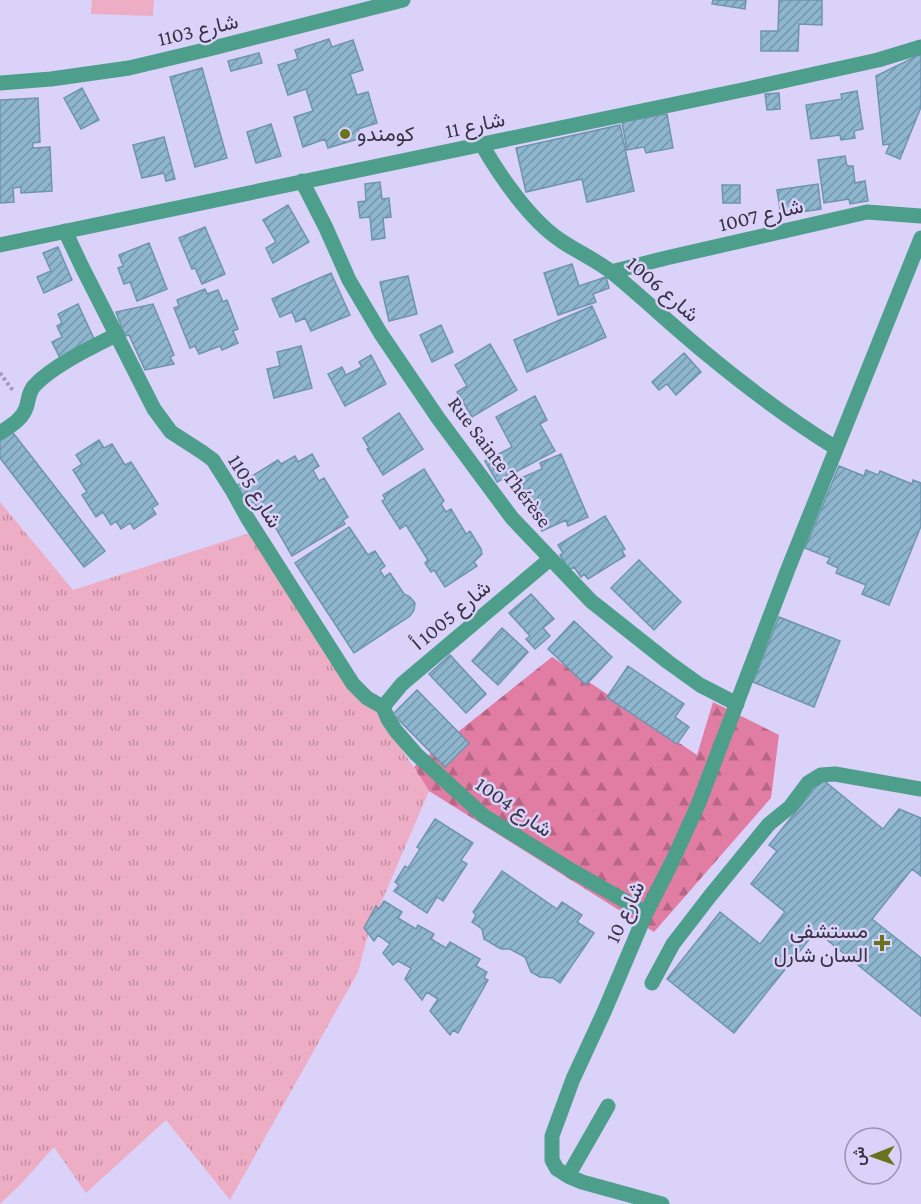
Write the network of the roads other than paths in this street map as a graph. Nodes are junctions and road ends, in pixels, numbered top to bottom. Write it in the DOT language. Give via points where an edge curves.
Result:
graph roads {
  1 [pos="403,0"];
  2 [pos="921,47"];
  3 [pos="0,83"];
  4 [pos="482,145"];
  5 [pos="302,181"];
  6 [pos="921,216"];
  7 [pos="65,231"];
  8 [pos="921,238"];
  9 [pos="0,245"];
  10 [pos="611,272"];
  11 [pos="116,335"];
  12 [pos="0,433"];
  13 [pos="836,448"];
  14 [pos="550,559"];
  15 [pos="737,704"];
  16 [pos="383,707"];
  17 [pos="921,789"];
  18 [pos="646,913"];
  19 [pos="652,983"];
  20 [pos="608,1106"];
  21 [pos="568,1176"];
  22 [pos="662,1204"];
  1 -- 3 [label="street, شارع 1103" via="129,68"];
  2 -- 4 [label="street, شارع 11" via="878,60"];
  4 -- 5 [label="street, شارع 11"];
  4 -- 10 [label="street, شارع 1006" via="537,220 558,239"];
  5 -- 7 [label="street, شارع 11"];
  5 -- 14 [label="street, Rue Sainte Thérèse" via="349,280 381,334 512,518"];
  6 -- 10 [label="street, شارع 1007" via="867,212"];
  7 -- 9 [label="street, شارع 11"];
  7 -- 11 [label="street, شارع 1105"];
  8 -- 13 [label="street, شارع 10"];
  10 -- 13 [label="street, شارع 1006" via="733,376"];
  11 -- 12 [label="street" via="38,382 30,390 21,417"];
  11 -- 16 [label="street, شارع 1105" via="162,422 213,460 341,668 360,693"];
  13 -- 15 [label="street, شارع 10"];
  14 -- 15 [label="street, Rue Sainte Thérèse" via="591,602 668,662 700,685"];
  14 -- 16 [label="street, شارع 1005 أ" via="402,684"];
  15 -- 18 [label="street, شارع 10" via="698,805"];
  16 -- 18 [label="street, شارع 1004" via="396,731 416,754 484,816"];
  17 -- 19 [label="street" via="835,774 821,775 808,783 710,896 673,944"];
  18 -- 21 [label="street, شارع 10" via="554,1127 552,1160"];
  20 -- 21 [label="street"];
  21 -- 22 [label="street"];
}
